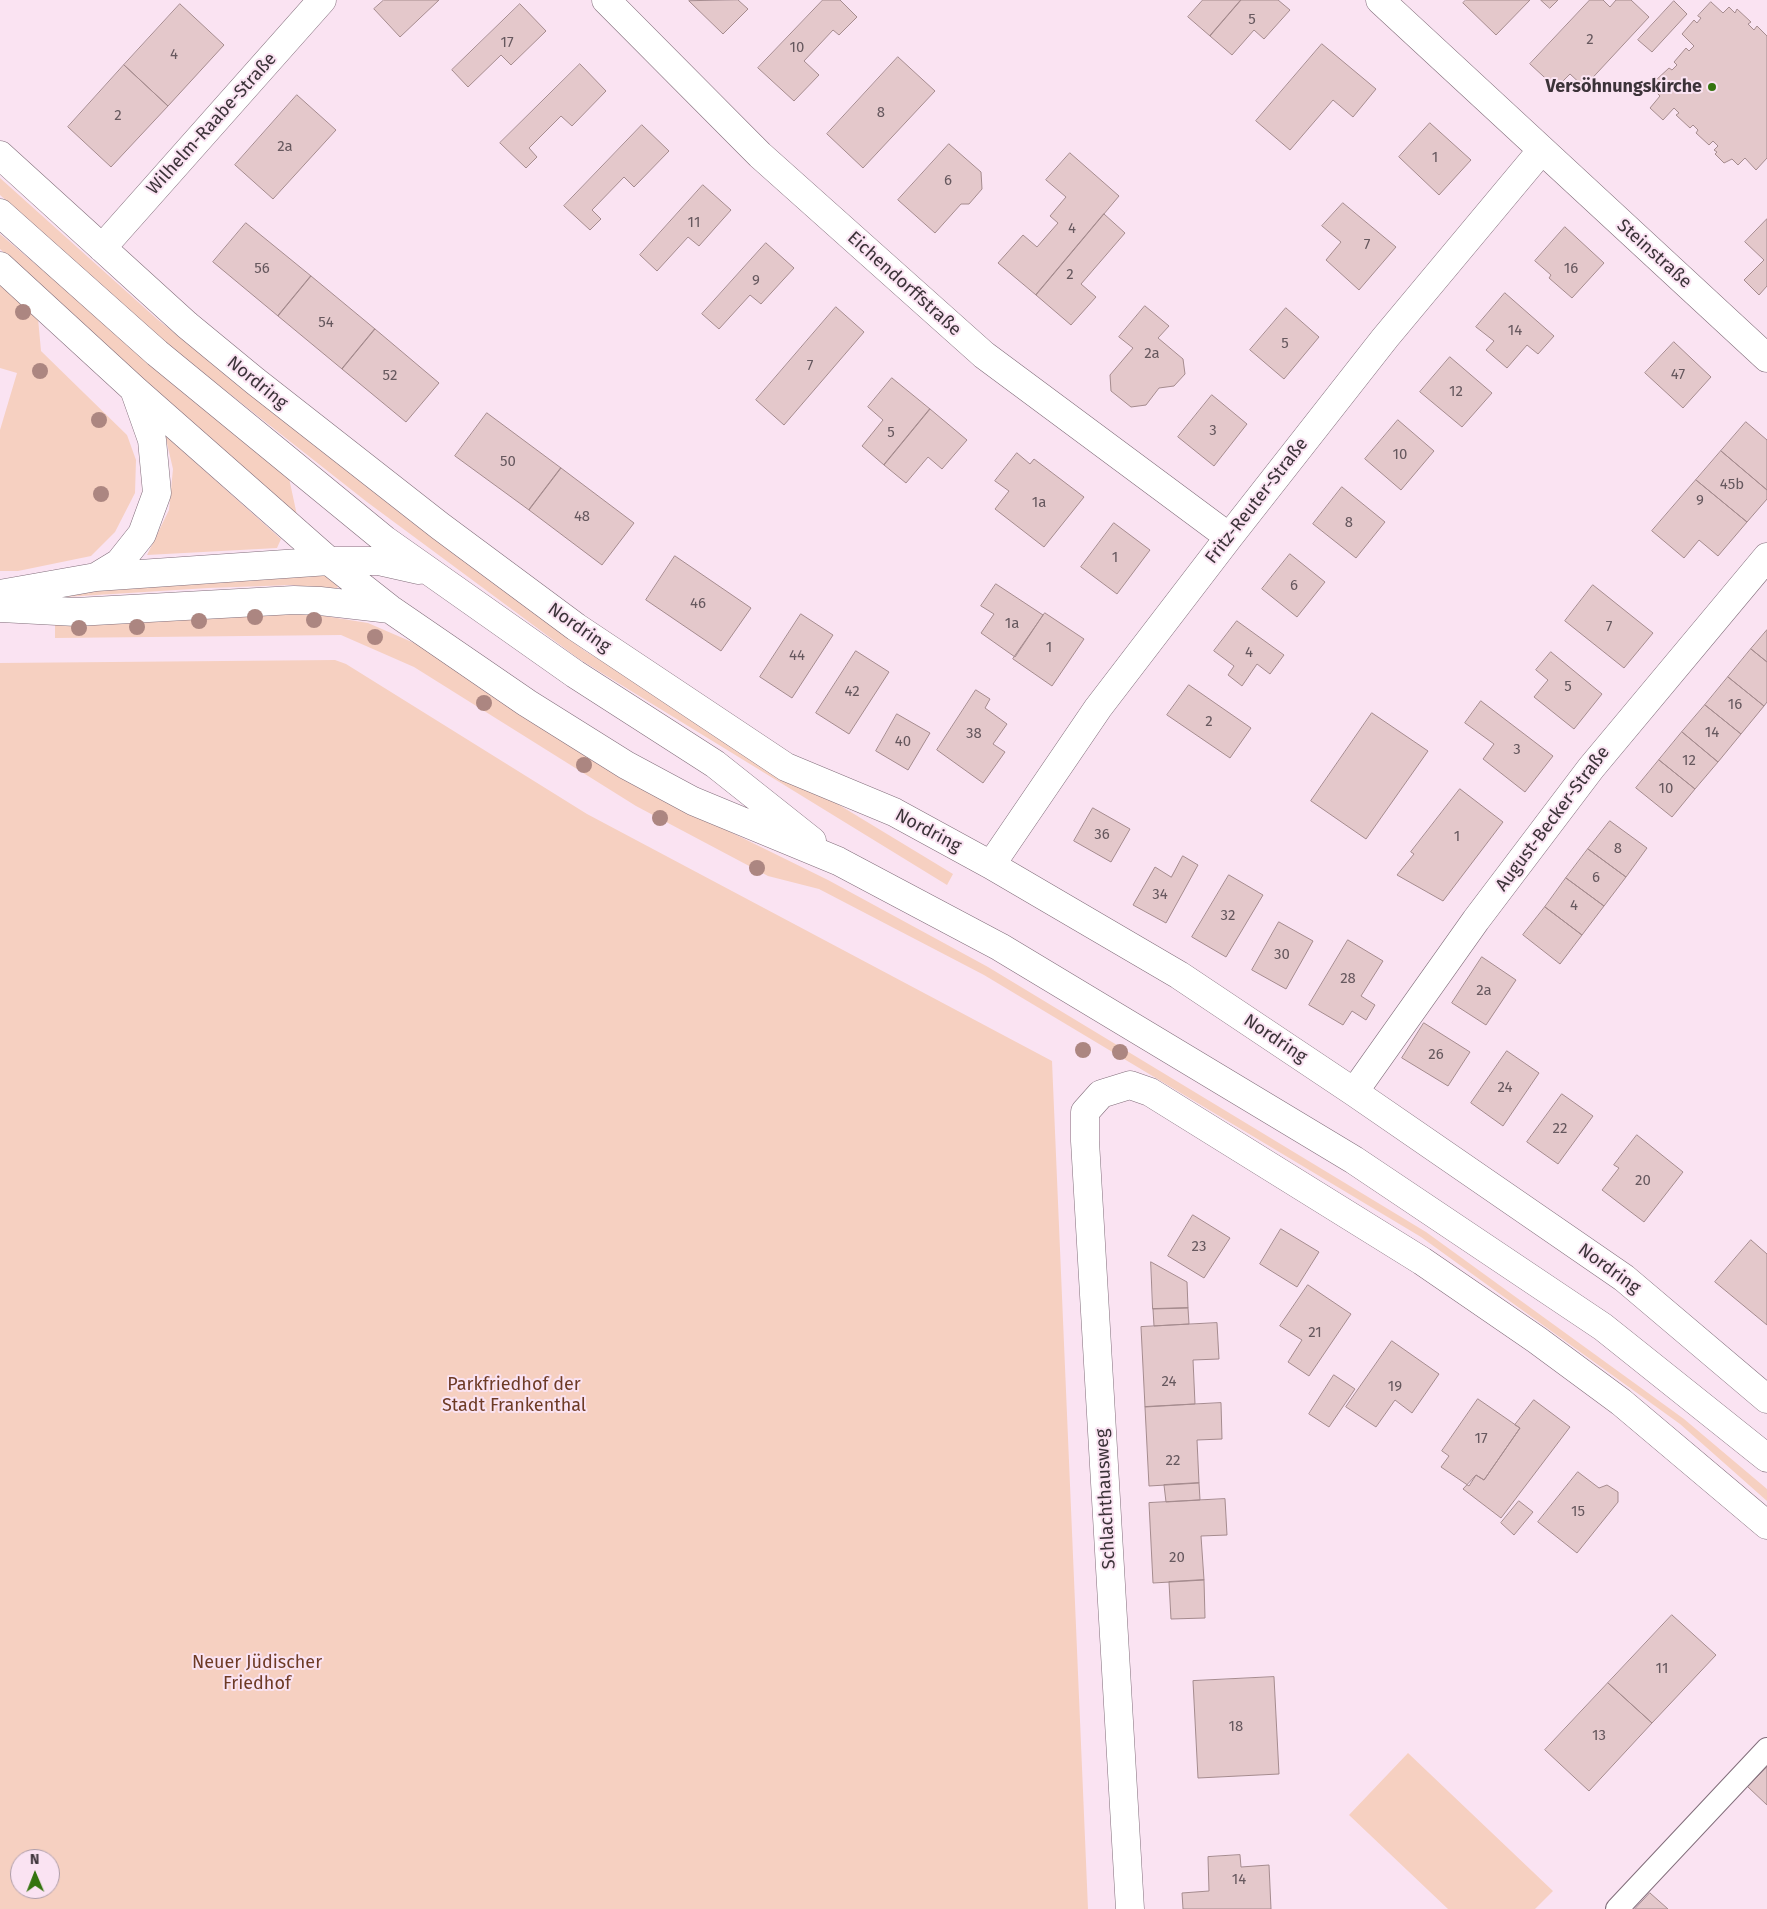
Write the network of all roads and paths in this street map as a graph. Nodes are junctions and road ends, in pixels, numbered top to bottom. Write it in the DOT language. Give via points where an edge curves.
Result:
graph roads {
  1 [pos="322,0"];
  2 [pos="606,0"];
  3 [pos="1380,0"];
  4 [pos="1541,151"];
  5 [pos="0,155"];
  6 [pos="0,212"];
  7 [pos="102,248"];
  8 [pos="0,266"];
  9 [pos="1767,358"];
  10 [pos="135,390"];
  11 [pos="1229,537"];
  12 [pos="1767,557"];
  13 [pos="329,561"];
  14 [pos="428,572"];
  15 [pos="96,577"];
  16 [pos="0,594"];
  17 [pos="0,608"];
  18 [pos="390,609"];
  19 [pos="838,861"];
  20 [pos="990,865"];
  21 [pos="1354,1092"];
  22 [pos="1767,1399"];
  23 [pos="1767,1458"];
  24 [pos="1767,1525"];
  25 [pos="1767,1749"];
  26 [pos="1130,1909"];
  27 [pos="1617,1909"];
  1 -- 7 [label="street, Wilhelm-Raabe-Straße"];
  2 -- 11 [label="street, Eichendorffstraße" via="760,155 984,355"];
  3 -- 4 [label="street, Steinstraße"];
  4 -- 9 [label="street, Steinstraße"];
  4 -- 11 [label="street, Fritz-Reuter-Straße" via="1385,338"];
  5 -- 7 [label="street, Nordring"];
  6 -- 14 [label="street" via="173,366"];
  7 -- 20 [label="street, Nordring" via="255,381 440,526 576,627 786,767 894,812"];
  8 -- 10 [label="street"];
  10 -- 13 [label="street"];
  10 -- 15 [label="street" via="152,440 157,493 142,534 119,563"];
  11 -- 20 [label="street, Fritz-Reuter-Straße" via="1098,708"];
  12 -- 21 [label="street, August-Becker-Straße" via="1591,768 1476,920"];
  13 -- 14 [label="street" via="379,561"];
  13 -- 15 [label="street"];
  13 -- 18 [label="street"];
  14 -- 19 [label="street" via="575,674 715,764"];
  15 -- 16 [label="street"];
  17 -- 18 [label="street" via="76,612 303,600"];
  18 -- 19 [label="street" via="527,703 626,765 693,801"];
  19 -- 23 [label="street" via="1000,948 1354,1160 1603,1326"];
  20 -- 21 [label="street, Nordring" via="1179,975"];
  21 -- 22 [label="street, Nordring" via="1624,1278"];
  24 -- 26 [label="street, Schlachthausweg" via="1621,1402 1422,1261 1150,1092 1130,1085 1100,1094 1085,1112 1085,1141"];
  25 -- 27 [label="lane"];
}
